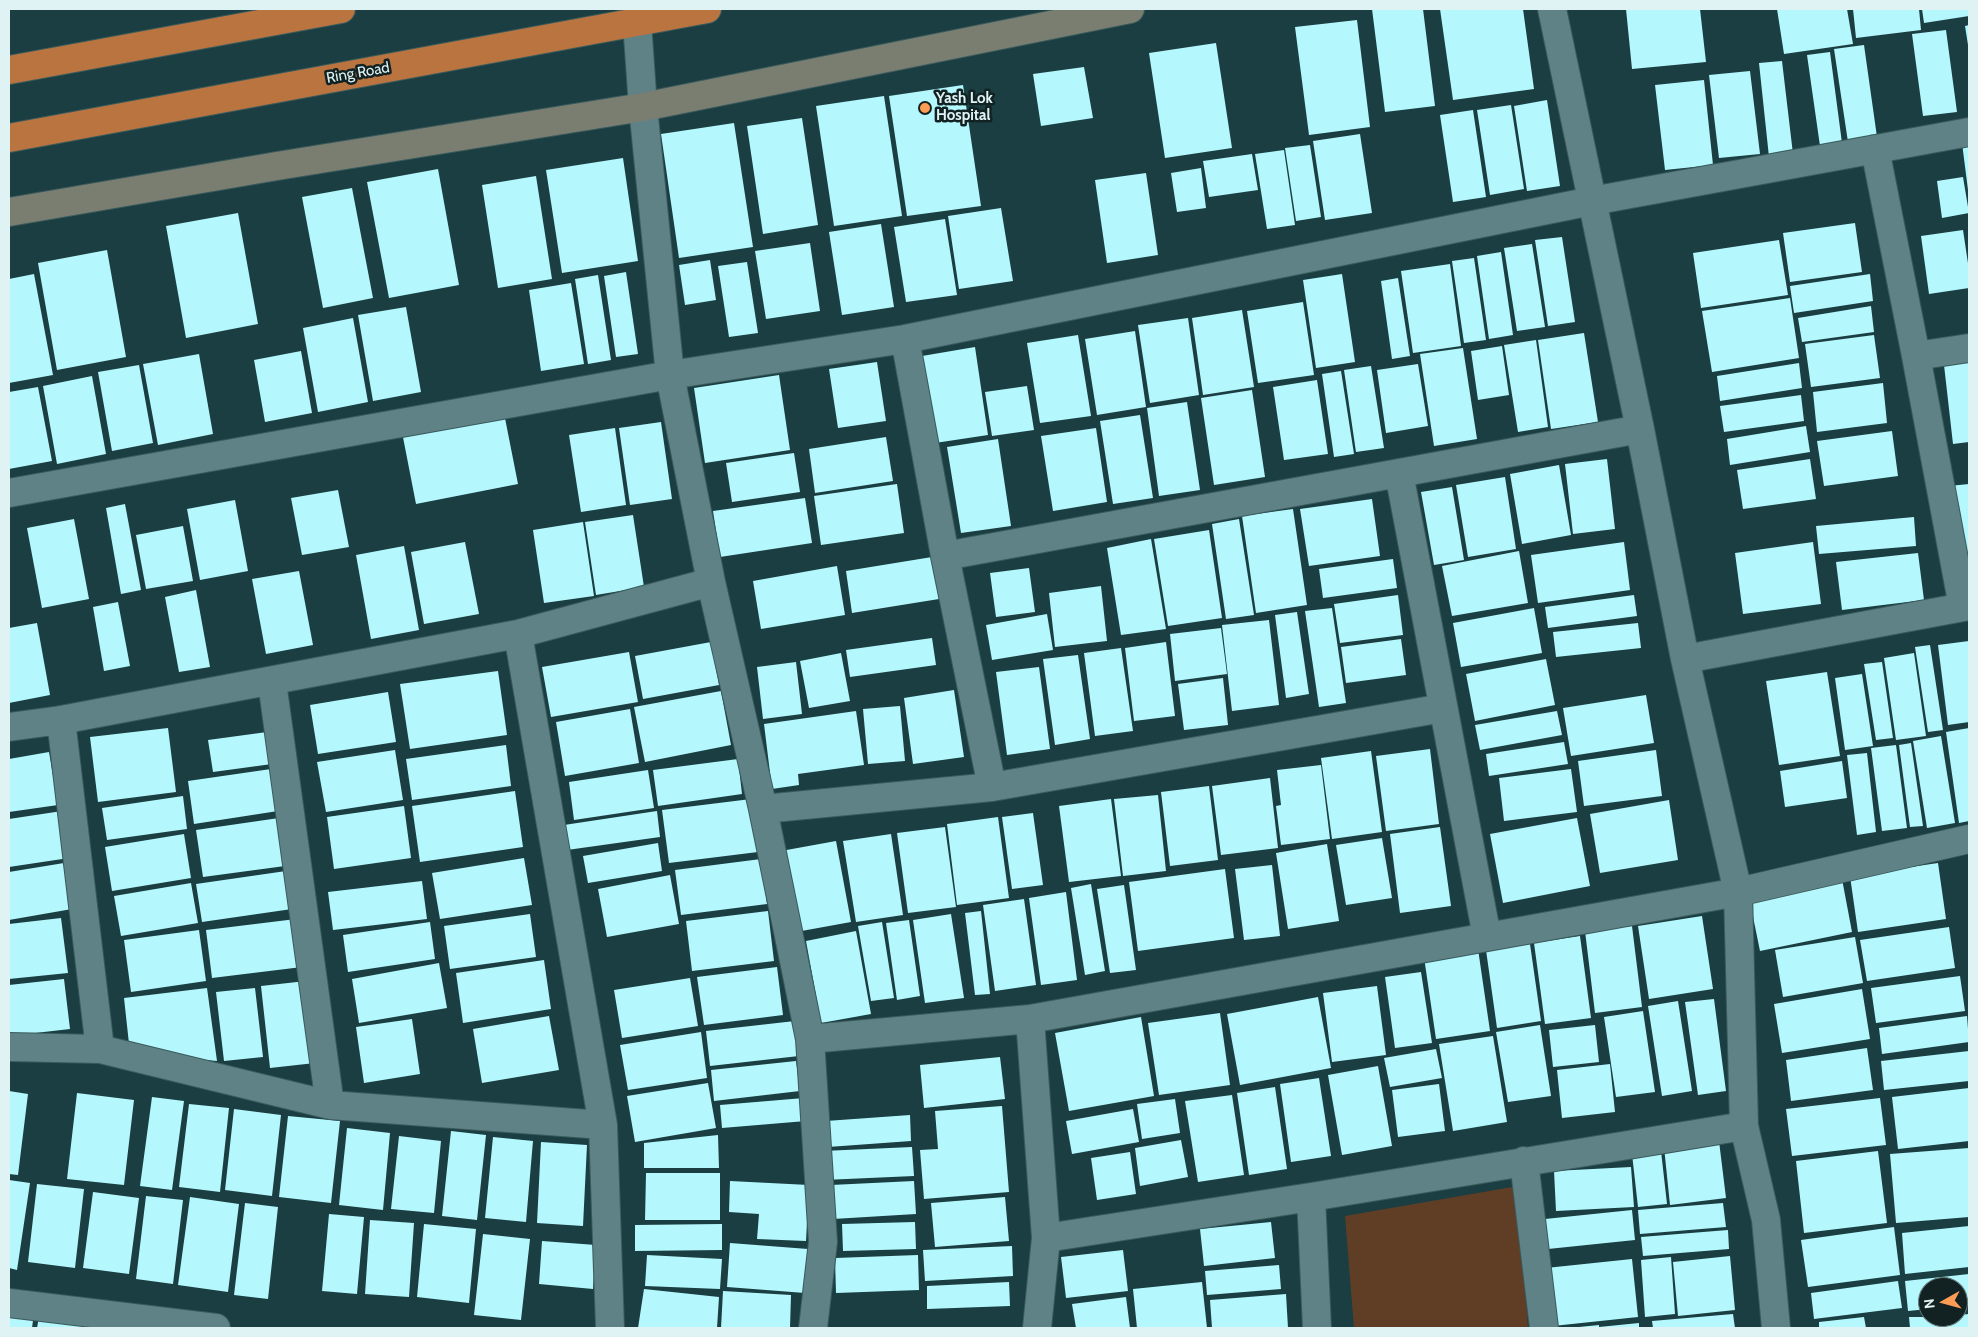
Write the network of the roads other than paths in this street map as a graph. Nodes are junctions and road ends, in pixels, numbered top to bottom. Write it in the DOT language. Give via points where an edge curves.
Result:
graph roads {
  1 [pos="341,9"];
  2 [pos="707,9"];
  3 [pos="1130,9"];
  4 [pos="1552,9"];
  5 [pos="637,22"];
  6 [pos="9,70"];
  7 [pos="643,107"];
  8 [pos="1969,132"];
  9 [pos="9,138"];
  10 [pos="1875,149"];
  11 [pos="1592,201"];
  12 [pos="9,212"];
  13 [pos="905,339"];
  14 [pos="1969,348"];
  15 [pos="1916,356"];
  16 [pos="670,375"];
  17 [pos="1640,429"];
  18 [pos="1399,473"];
  19 [pos="9,493"];
  20 [pos="945,556"];
  21 [pos="711,582"];
  22 [pos="1966,606"];
  23 [pos="518,634"];
  24 [pos="1685,658"];
  25 [pos="272,682"];
  26 [pos="1443,708"];
  27 [pos="61,720"];
  28 [pos="9,727"];
  29 [pos="992,787"];
  30 [pos="763,809"];
  31 [pos="1969,840"];
  32 [pos="1738,892"];
  33 [pos="1487,937"];
  34 [pos="1030,1019"];
  35 [pos="810,1039"];
  36 [pos="9,1047"];
  37 [pos="100,1049"];
  38 [pos="330,1106"];
  39 [pos="603,1125"];
  40 [pos="1744,1126"];
  41 [pos="1524,1161"];
  42 [pos="1311,1197"];
  43 [pos="1046,1238"];
  44 [pos="9,1303"];
  45 [pos="216,1328"];
  46 [pos="610,1328"];
  47 [pos="813,1328"];
  48 [pos="1038,1328"];
  49 [pos="1317,1328"];
  50 [pos="1544,1328"];
  51 [pos="1776,1328"];
  1 -- 6 [label="highway"];
  2 -- 5 [label="highway, Ring Road"];
  3 -- 7 [label="street"];
  4 -- 11 [label="street"];
  5 -- 7 [label="street"];
  5 -- 9 [label="highway, Ring Road"];
  7 -- 12 [label="street"];
  7 -- 16 [label="street"];
  8 -- 10 [label="street"];
  10 -- 11 [label="street"];
  10 -- 15 [label="street"];
  11 -- 13 [label="street"];
  11 -- 17 [label="street"];
  13 -- 16 [label="street"];
  13 -- 20 [label="street"];
  14 -- 15 [label="street"];
  15 -- 22 [label="street"];
  16 -- 19 [label="street"];
  16 -- 21 [label="street"];
  17 -- 18 [label="street"];
  17 -- 24 [label="street"];
  18 -- 20 [label="street"];
  18 -- 26 [label="street"];
  20 -- 29 [label="street"];
  21 -- 23 [label="street"];
  21 -- 30 [label="street"];
  22 -- 24 [label="street"];
  23 -- 25 [label="street"];
  23 -- 39 [label="street"];
  24 -- 32 [label="street"];
  25 -- 27 [label="street"];
  25 -- 38 [label="street"];
  26 -- 29 [label="street"];
  26 -- 33 [label="street"];
  27 -- 28 [label="street"];
  27 -- 37 [label="street"];
  29 -- 30 [label="street"];
  30 -- 35 [label="street"];
  31 -- 32 [label="street"];
  32 -- 33 [label="street"];
  32 -- 40 [label="street"];
  33 -- 34 [label="street"];
  34 -- 35 [label="street"];
  34 -- 43 [label="street"];
  35 -- 47 [label="street" via="823,1242"];
  36 -- 37 [label="street"];
  37 -- 38 [label="street"];
  38 -- 39 [label="street"];
  39 -- 46 [label="street"];
  40 -- 41 [label="street"];
  40 -- 51 [label="street" via="1766,1220"];
  41 -- 42 [label="street"];
  41 -- 50 [label="street"];
  42 -- 43 [label="street"];
  42 -- 49 [label="street"];
  43 -- 48 [label="street"];
  44 -- 45 [label="street"];
}
